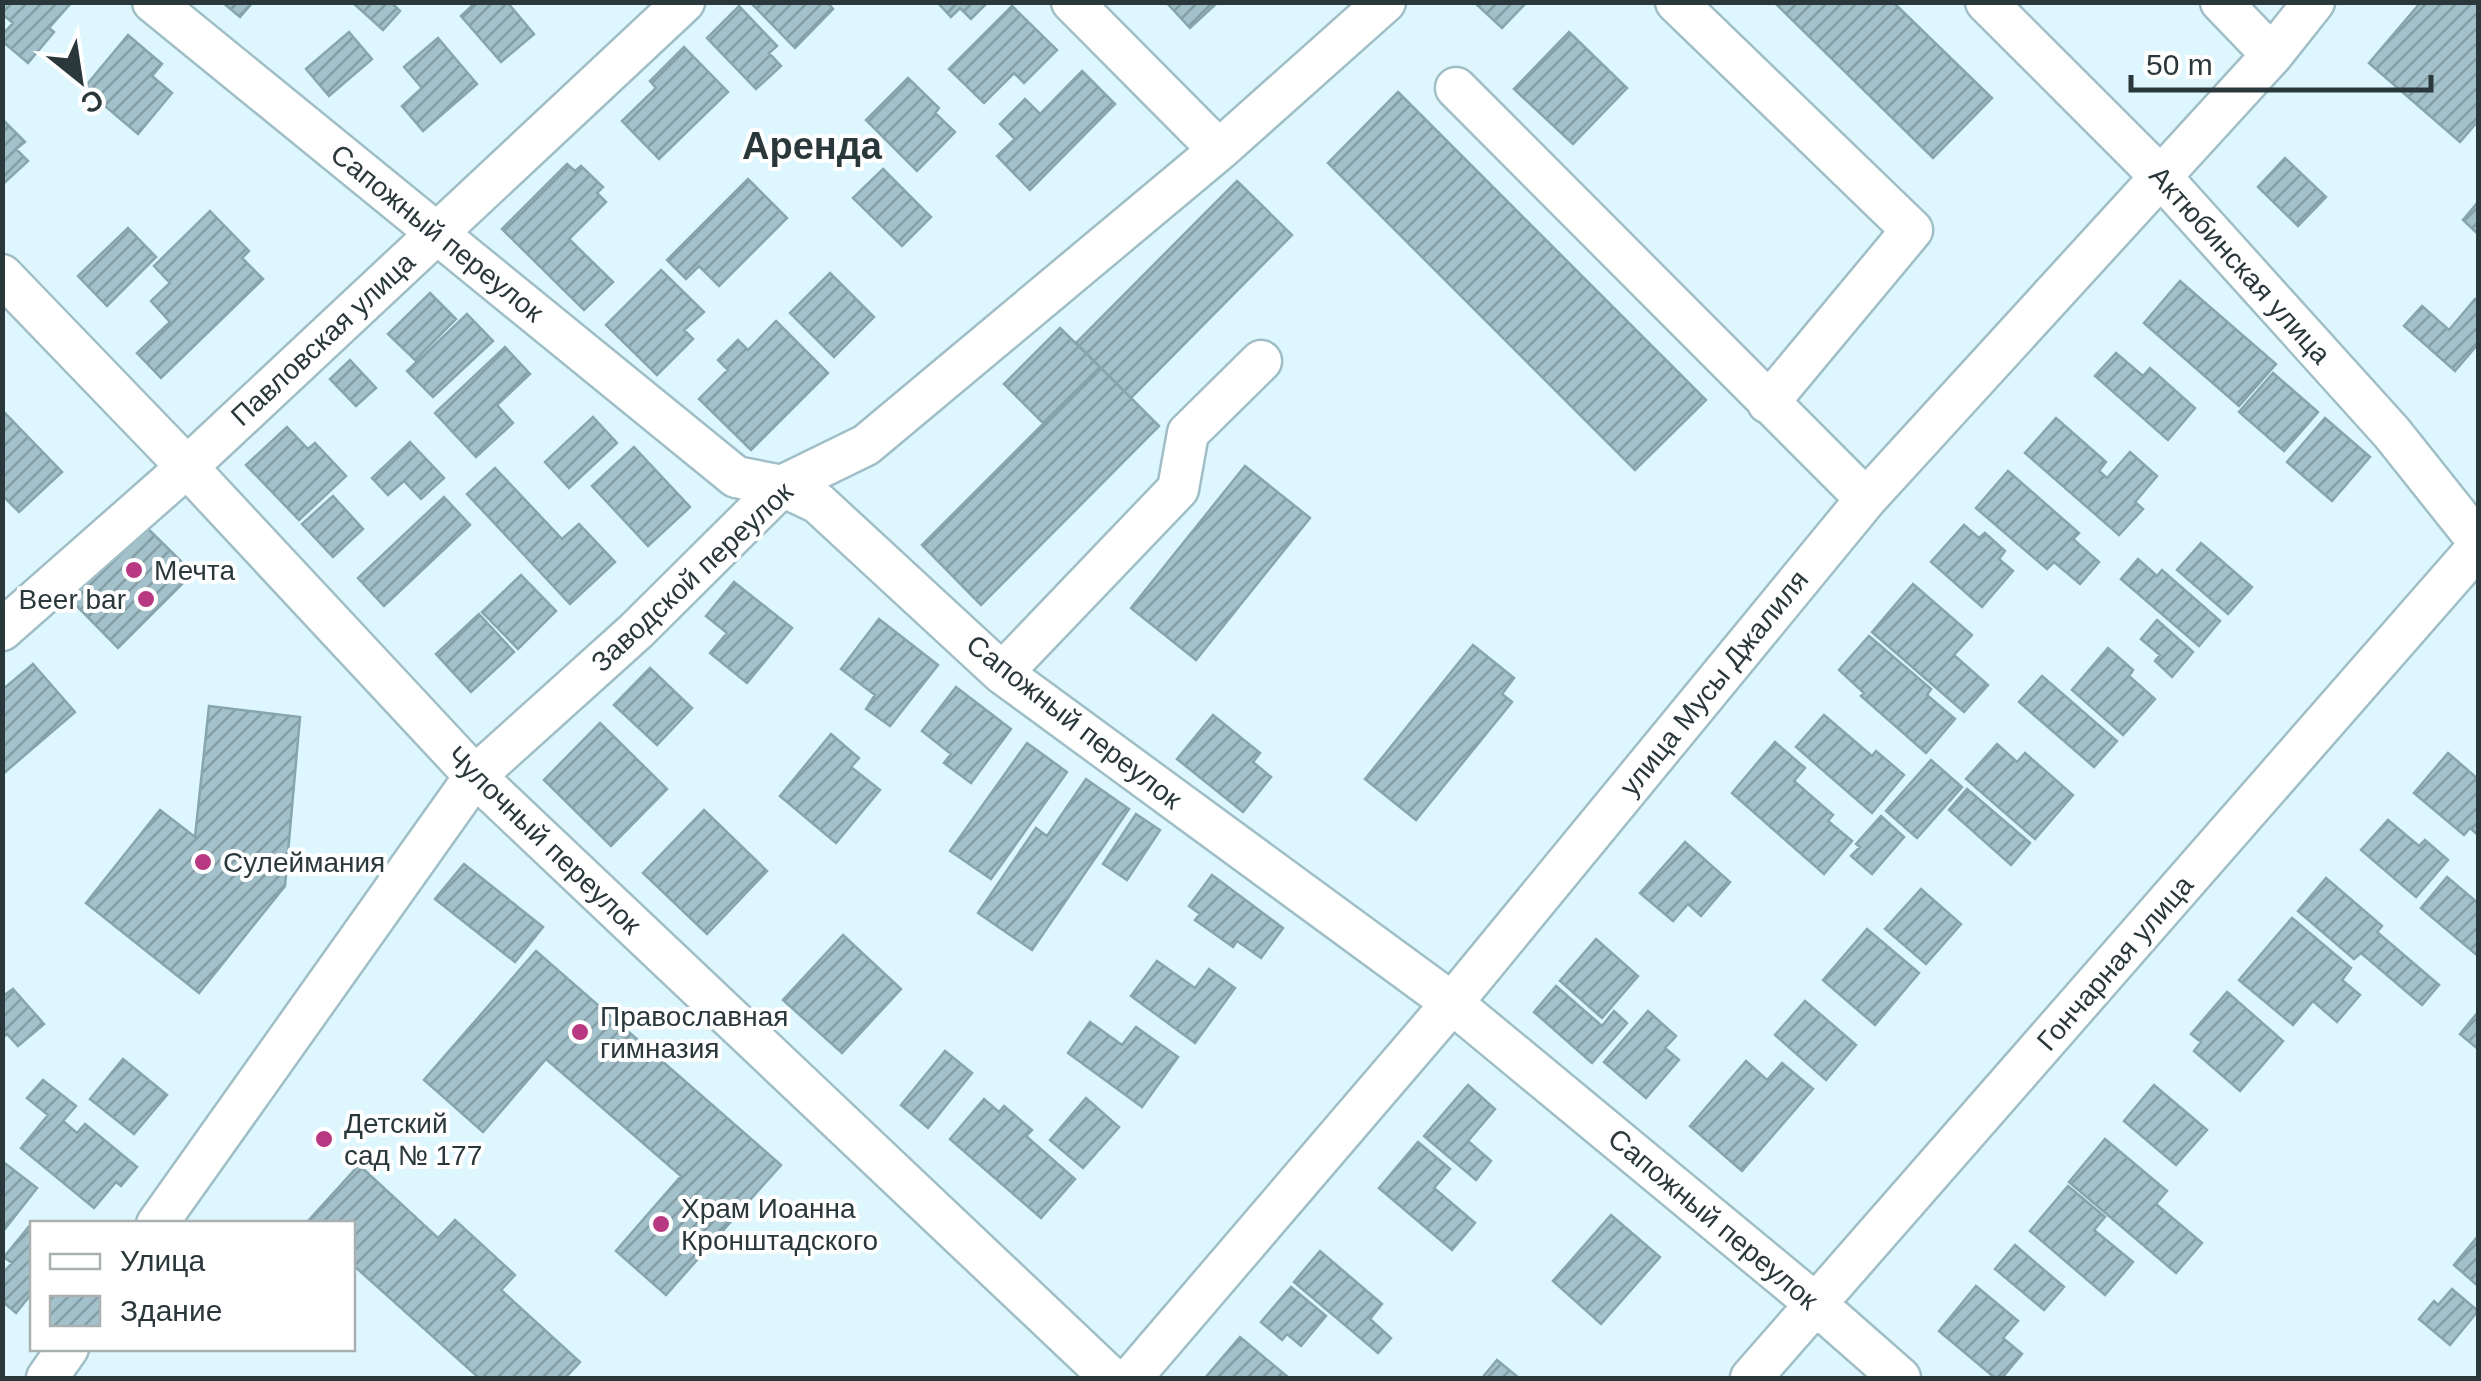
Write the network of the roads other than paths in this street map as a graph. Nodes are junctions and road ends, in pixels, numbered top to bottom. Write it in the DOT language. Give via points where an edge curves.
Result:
graph roads {
  1 [pos="153,2"];
  2 [pos="684,2"];
  3 [pos="1072,2"];
  4 [pos="1385,2"];
  5 [pos="1676,2"];
  6 [pos="1986,2"];
  7 [pos="2221,2"];
  8 [pos="2314,2"];
  9 [pos="2272,55"];
  10 [pos="1456,88"];
  11 [pos="1219,150"];
  12 [pos="2161,177"];
  13 [pos="436,232"];
  14 [pos="2,275"];
  15 [pos="1261,362"];
  16 [pos="1768,402"];
  17 [pos="187,467"];
  18 [pos="800,494"];
  19 [pos="1866,499"];
  20 [pos="2478,544"];
  21 [pos="2,630"];
  22 [pos="1002,673"];
  23 [pos="474,776"];
  24 [pos="1452,1004"];
  25 [pos="159,1221"];
  26 [pos="1816,1305"];
  27 [pos="66,1351"];
  28 [pos="47,1378"];
  29 [pos="1112,1378"];
  30 [pos="1131,1378"];
  31 [pos="1752,1378"];
  32 [pos="1900,1378"];
  1 -- 13 [label="street, Сапожный переулок"];
  2 -- 13 [label="street, Павловская улица"];
  3 -- 11 [label="street"];
  4 -- 11 [label="street"];
  5 -- 16 [label="street" via="1912,230"];
  6 -- 12 [label="street, Актюбинская улица"];
  7 -- 9 [label="street"];
  8 -- 9 [label="street, улица Мусы Джалиля"];
  9 -- 12 [label="street, улица Мусы Джалиля"];
  10 -- 16 [label="street"];
  11 -- 18 [label="street, Заводской переулок"];
  12 -- 19 [label="street, улица Мусы Джалиля"];
  12 -- 20 [label="street, Актюбинская улица" via="2392,433"];
  13 -- 17 [label="street, Павловская улица"];
  13 -- 18 [label="street, Сапожный переулок" via="736,477"];
  14 -- 17 [label="street, Чулочный переулок"];
  15 -- 22 [label="street" via="1188,433 1178,488"];
  16 -- 19 [label="street"];
  17 -- 21 [label="street, Павловская улица"];
  17 -- 23 [label="street, Чулочный переулок"];
  18 -- 22 [label="street, Сапожный переулок"];
  18 -- 23 [label="street, Заводской переулок"];
  19 -- 24 [label="street, улица Мусы Джалиля"];
  20 -- 26 [label="street, Гончарная улица"];
  22 -- 24 [label="street, Сапожный переулок"];
  23 -- 25 [label="street, Заводской переулок"];
  23 -- 29 [label="street, Чулочный переулок"];
  24 -- 26 [label="street, Сапожный переулок"];
  24 -- 30 [label="street, улица Мусы Джалиля"];
  26 -- 31 [label="street, Гончарная улица"];
  26 -- 32 [label="street, Сапожный переулок"];
  27 -- 28 [label="street"];
}
